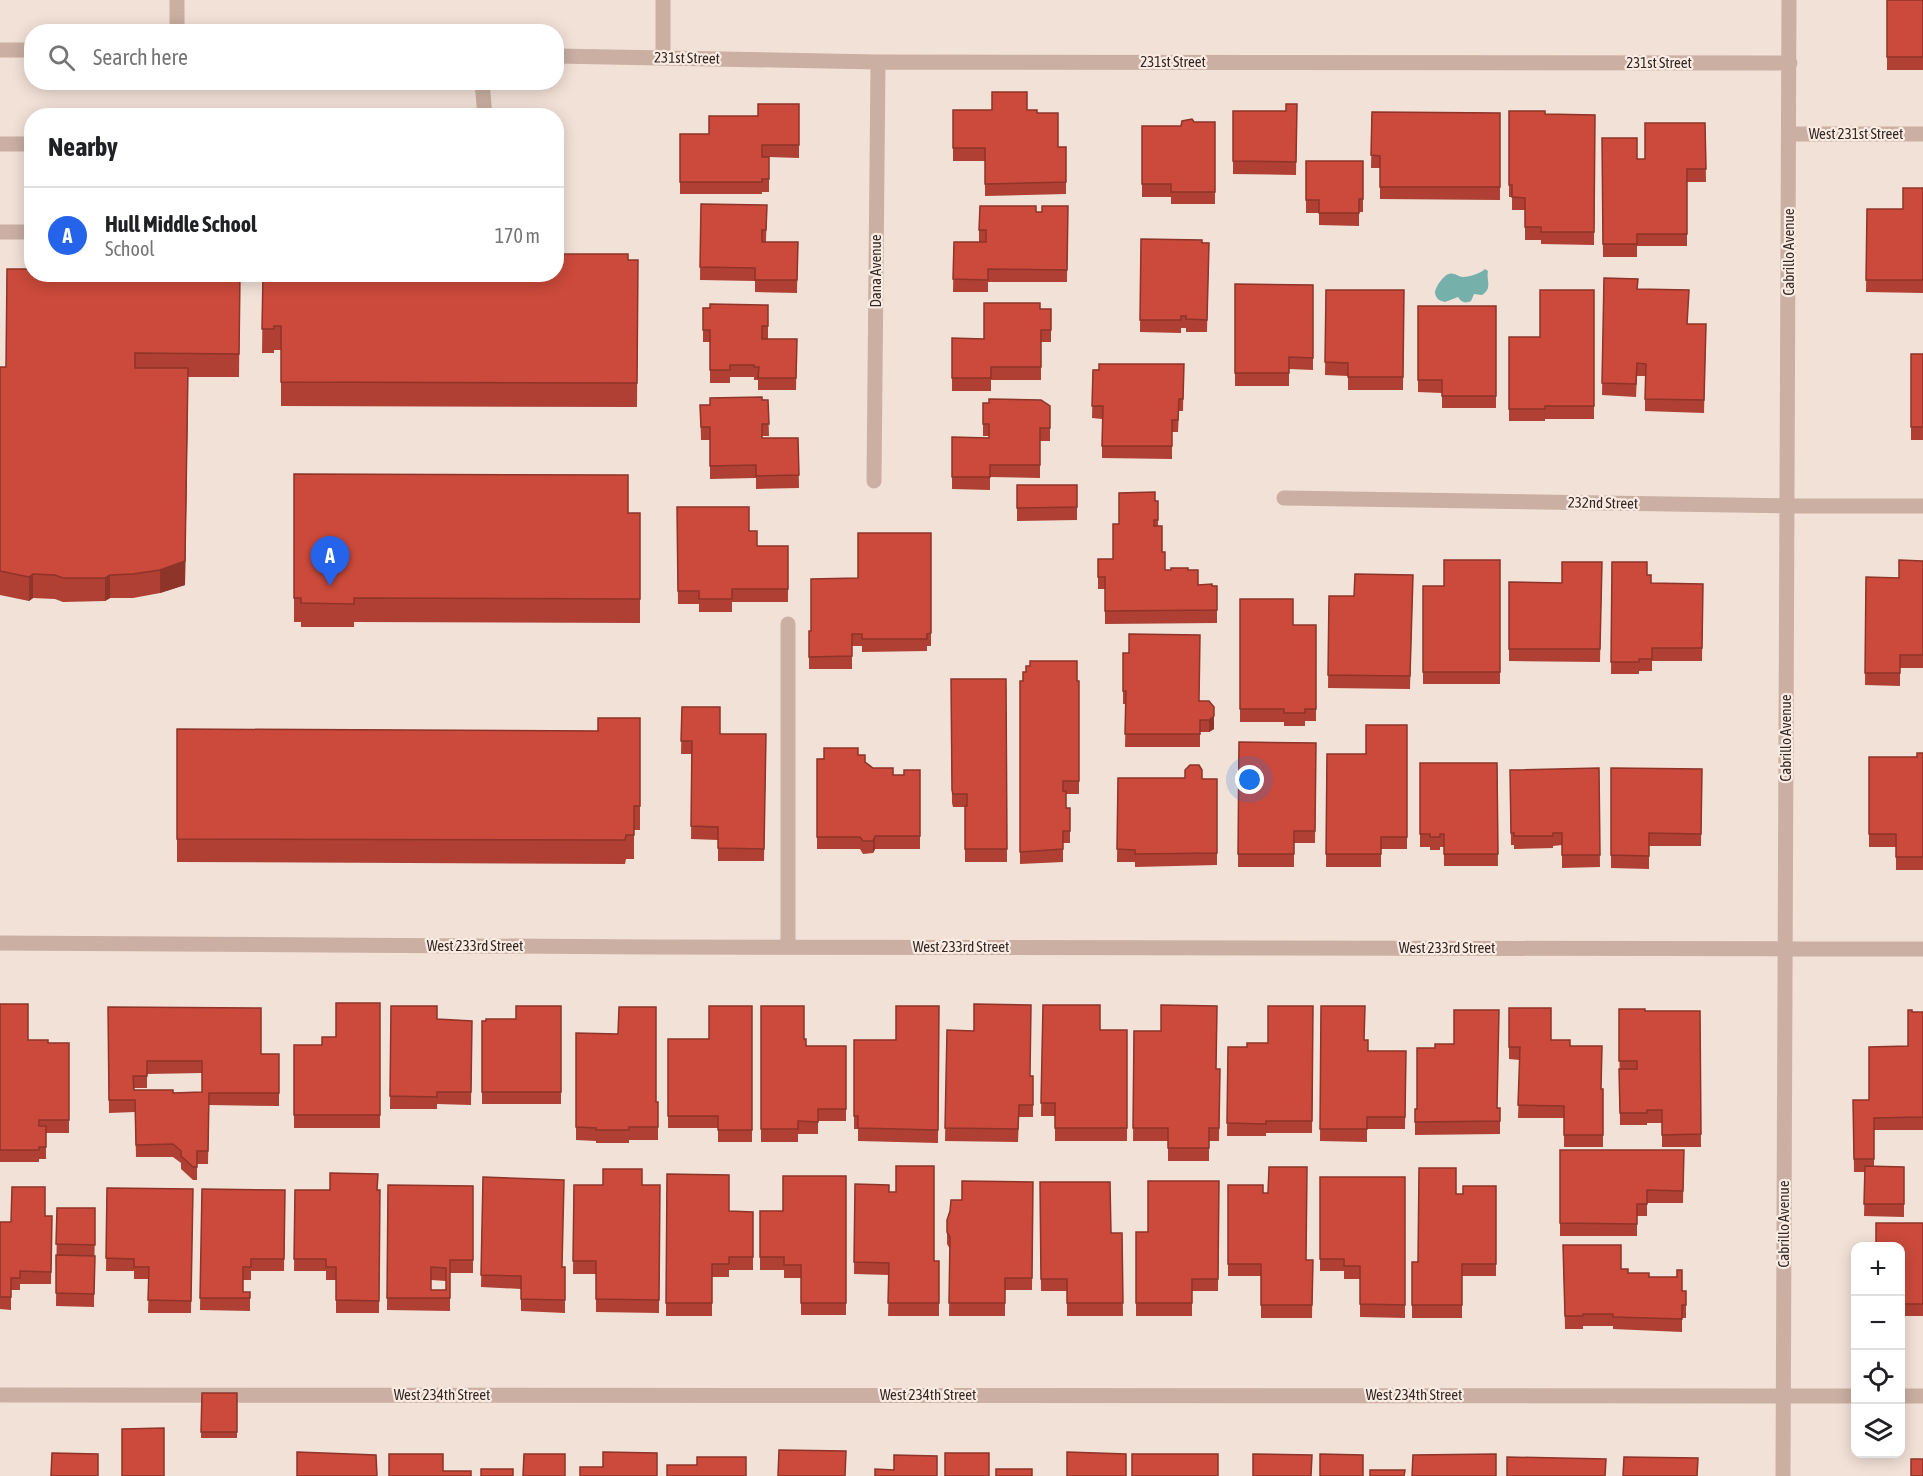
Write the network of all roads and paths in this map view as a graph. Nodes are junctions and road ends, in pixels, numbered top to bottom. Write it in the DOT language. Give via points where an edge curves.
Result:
graph roads {
  1 [pos="177,0"];
  2 [pos="663,0"];
  3 [pos="1789,0"];
  4 [pos="177,24"];
  5 [pos="0,50"];
  6 [pos="24,50"];
  7 [pos="564,56"];
  8 [pos="663,58"];
  9 [pos="878,62"];
  10 [pos="1790,63"];
  11 [pos="483,90"];
  12 [pos="484,108"];
  13 [pos="1790,134"];
  14 [pos="1923,134"];
  15 [pos="0,144"];
  16 [pos="24,144"];
  17 [pos="0,232"];
  18 [pos="24,232"];
  19 [pos="874,480"];
  20 [pos="1284,498"];
  21 [pos="1788,506"];
  22 [pos="1923,506"];
  23 [pos="788,624"];
  24 [pos="0,943"];
  25 [pos="788,947"];
  26 [pos="1786,949"];
  27 [pos="1923,949"];
  28 [pos="0,1395"];
  29 [pos="1784,1395"];
  30 [pos="1851,1396"];
  31 [pos="1905,1396"];
  32 [pos="1923,1396"];
  33 [pos="1783,1476"];
  1 -- 4 [label="street"];
  2 -- 8 [label="street"];
  3 -- 10 [label="street, Cabrillo Avenue"];
  5 -- 6 [label="street"];
  7 -- 8 [label="street, 231st Street"];
  8 -- 9 [label="street, 231st Street"];
  9 -- 10 [label="street, 231st Street"];
  9 -- 19 [label="street, Dana Avenue"];
  10 -- 13 [label="street, Cabrillo Avenue"];
  11 -- 12 [label="street"];
  13 -- 14 [label="street, West 231st Street"];
  13 -- 21 [label="street, Cabrillo Avenue"];
  15 -- 16 [label="street"];
  17 -- 18 [label="street"];
  20 -- 21 [label="street, 232nd Street"];
  21 -- 22 [label="street, 232nd Street"];
  21 -- 26 [label="street, Cabrillo Avenue"];
  23 -- 25 [label="street"];
  24 -- 25 [label="street, West 233rd Street"];
  25 -- 26 [label="street, West 233rd Street"];
  26 -- 27 [label="street, West 233rd Street"];
  26 -- 29 [label="street, Cabrillo Avenue"];
  28 -- 29 [label="street, West 234th Street"];
  29 -- 30 [label="street, West 234th Street"];
  29 -- 33 [label="street, Cabrillo Avenue"];
  31 -- 32 [label="street"];
}
